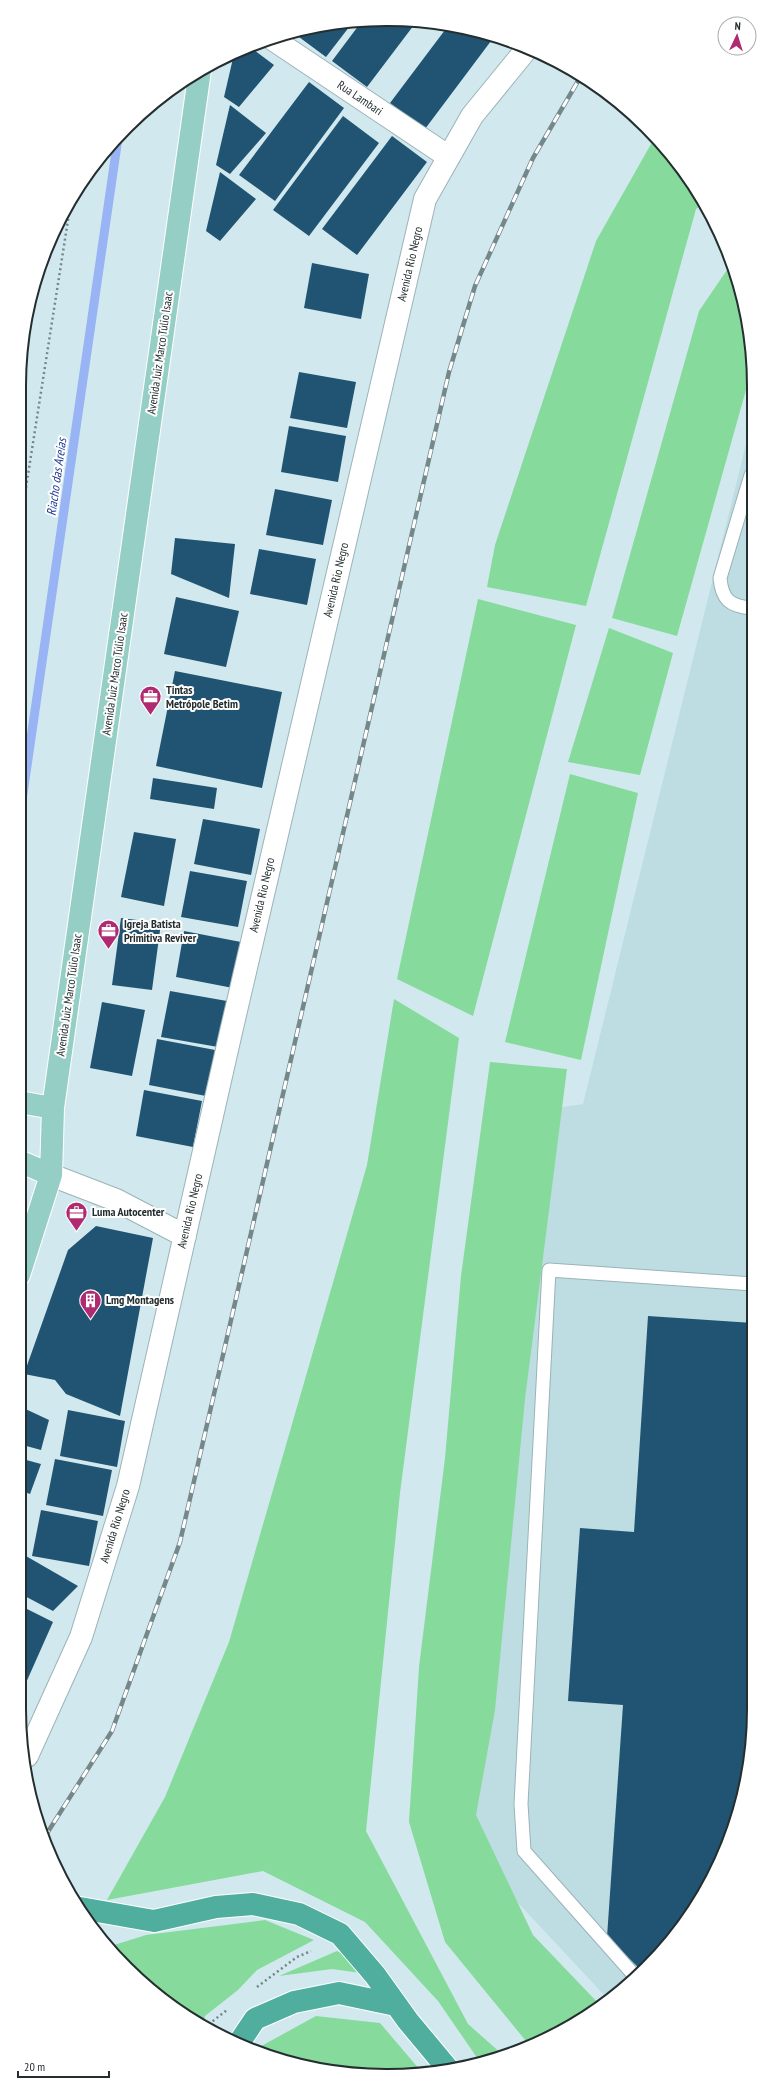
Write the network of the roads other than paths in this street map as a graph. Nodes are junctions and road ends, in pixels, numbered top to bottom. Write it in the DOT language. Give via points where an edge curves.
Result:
graph roads {
  1 [pos="278,43"];
  2 [pos="524,53"];
  3 [pos="199,79"];
  4 [pos="449,157"];
  5 [pos="747,488"];
  6 [pos="747,608"];
  7 [pos="26,1103"];
  8 [pos="53,1108"];
  9 [pos="26,1164"];
  10 [pos="51,1175"];
  11 [pos="185,1236"];
  12 [pos="26,1252"];
  13 [pos="747,1284"];
  14 [pos="29,1752"];
  15 [pos="87,1909"];
  16 [pos="632,1972"];
  17 [pos="396,2005"];
  18 [pos="242,2039"];
  19 [pos="444,2064"];
  1 -- 4 [label="street, Rua Lambari"];
  2 -- 4 [label="street, Avenida Rio Negro" via="472,116"];
  3 -- 8 [label="main road, Avenida Juiz Marco Túlio Isaac"];
  4 -- 11 [label="street, Avenida Rio Negro" via="425,199"];
  5 -- 6 [label="lane" via="720,578 721,590 726,599 737,607"];
  7 -- 8 [label="main road"];
  8 -- 10 [label="main road, Avenida Juiz Marco Túlio Isaac"];
  9 -- 10 [label="main road"];
  10 -- 11 [label="street" via="116,1200"];
  10 -- 12 [label="main road, Avenida Juiz Marco Túlio Isaac"];
  11 -- 14 [label="street, Avenida Rio Negro" via="128,1486 81,1637"];
  13 -- 16 [label="lane" via="549,1270 521,1804 524,1851"];
  15 -- 17 [label="highway" via="154,1921 216,1908 253,1904 299,1914 340,1934 375,1975"];
  17 -- 18 [label="highway" via="339,1993 294,2002 255,2020"];
  17 -- 19 [label="highway"];
}
